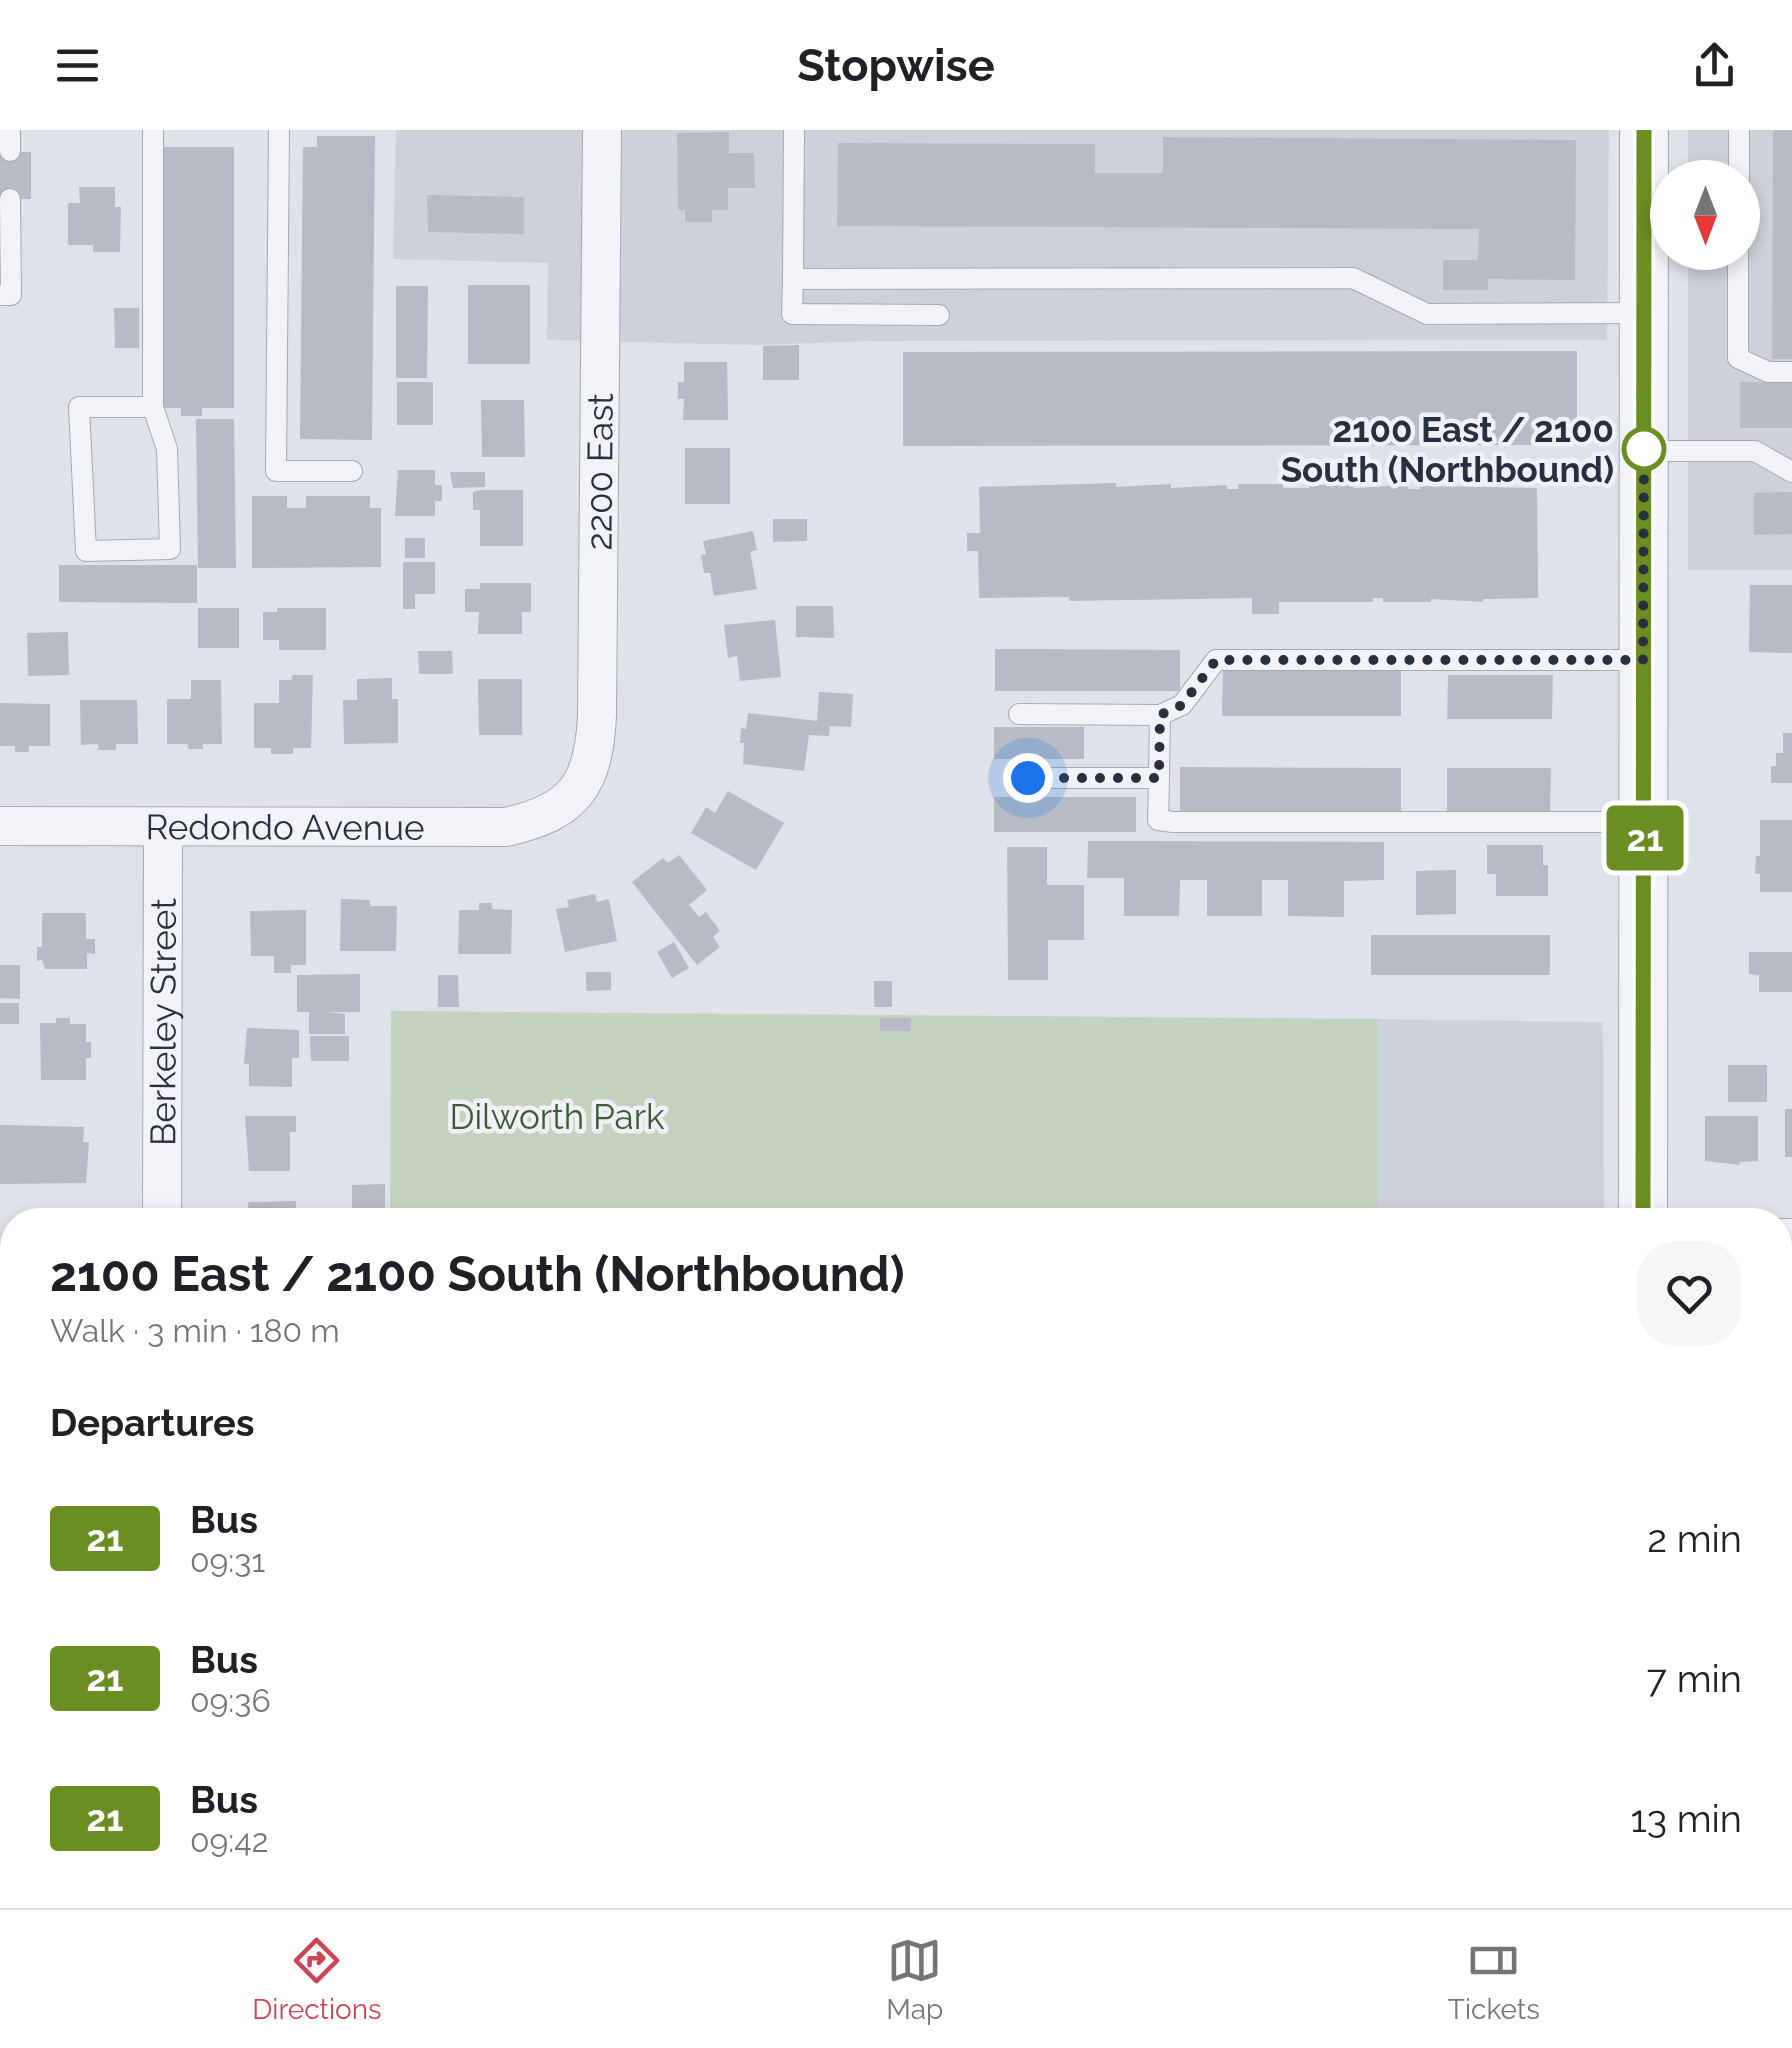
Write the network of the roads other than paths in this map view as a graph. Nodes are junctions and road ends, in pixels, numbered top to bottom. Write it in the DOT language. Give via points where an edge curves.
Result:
graph roads {
  1 [pos="153,130"];
  2 [pos="279,130"];
  3 [pos="602,130"];
  4 [pos="794,130"];
  5 [pos="1644,130"];
  6 [pos="1739,130"];
  7 [pos="1738,160"];
  8 [pos="10,199"];
  9 [pos="1738,270"];
  10 [pos="793,280"];
  11 [pos="0,295"];
  12 [pos="1644,312"];
  13 [pos="940,315"];
  14 [pos="1792,372"];
  15 [pos="153,406"];
  16 [pos="1644,450"];
  17 [pos="352,471"];
  18 [pos="1792,472"];
  19 [pos="1643,660"];
  20 [pos="1019,714"];
  21 [pos="1160,715"];
  22 [pos="1028,778"];
  23 [pos="1159,778"];
  24 [pos="566,804"];
  25 [pos="1645,822"];
  26 [pos="0,826"];
  27 [pos="163,827"];
  28 [pos="162,1208"];
  29 [pos="1643,1208"];
  1 -- 15 [label="lane"];
  2 -- 17 [label="lane" via="276,471"];
  3 -- 24 [label="street, 2200 East" via="596,742 592,766"];
  4 -- 10 [label="lane"];
  5 -- 12 [label="street"];
  6 -- 7 [label="lane"];
  8 -- 11 [label="lane" via="11,295"];
  9 -- 14 [label="lane" via="1738,358 1768,372"];
  10 -- 12 [label="lane" via="1352,278 1428,314"];
  10 -- 13 [label="lane" via="792,314"];
  12 -- 16 [label="street"];
  15 -- 15 [label="lane" via="166,450 170,549 86,552 79,406"];
  16 -- 18 [label="lane" via="1755,451"];
  16 -- 19 [label="street"];
  19 -- 21 [label="lane" via="1216,660 1182,705"];
  19 -- 25 [label="street"];
  20 -- 21 [label="lane"];
  21 -- 23 [label="lane"];
  22 -- 23 [label="lane"];
  23 -- 25 [label="lane" via="1158,820 1174,822"];
  24 -- 27 [label="street, Redondo Avenue" via="529,822 480,829"];
  25 -- 29 [label="street"];
  26 -- 27 [label="street, Redondo Avenue"];
  27 -- 28 [label="street, Berkeley Street"];
}
